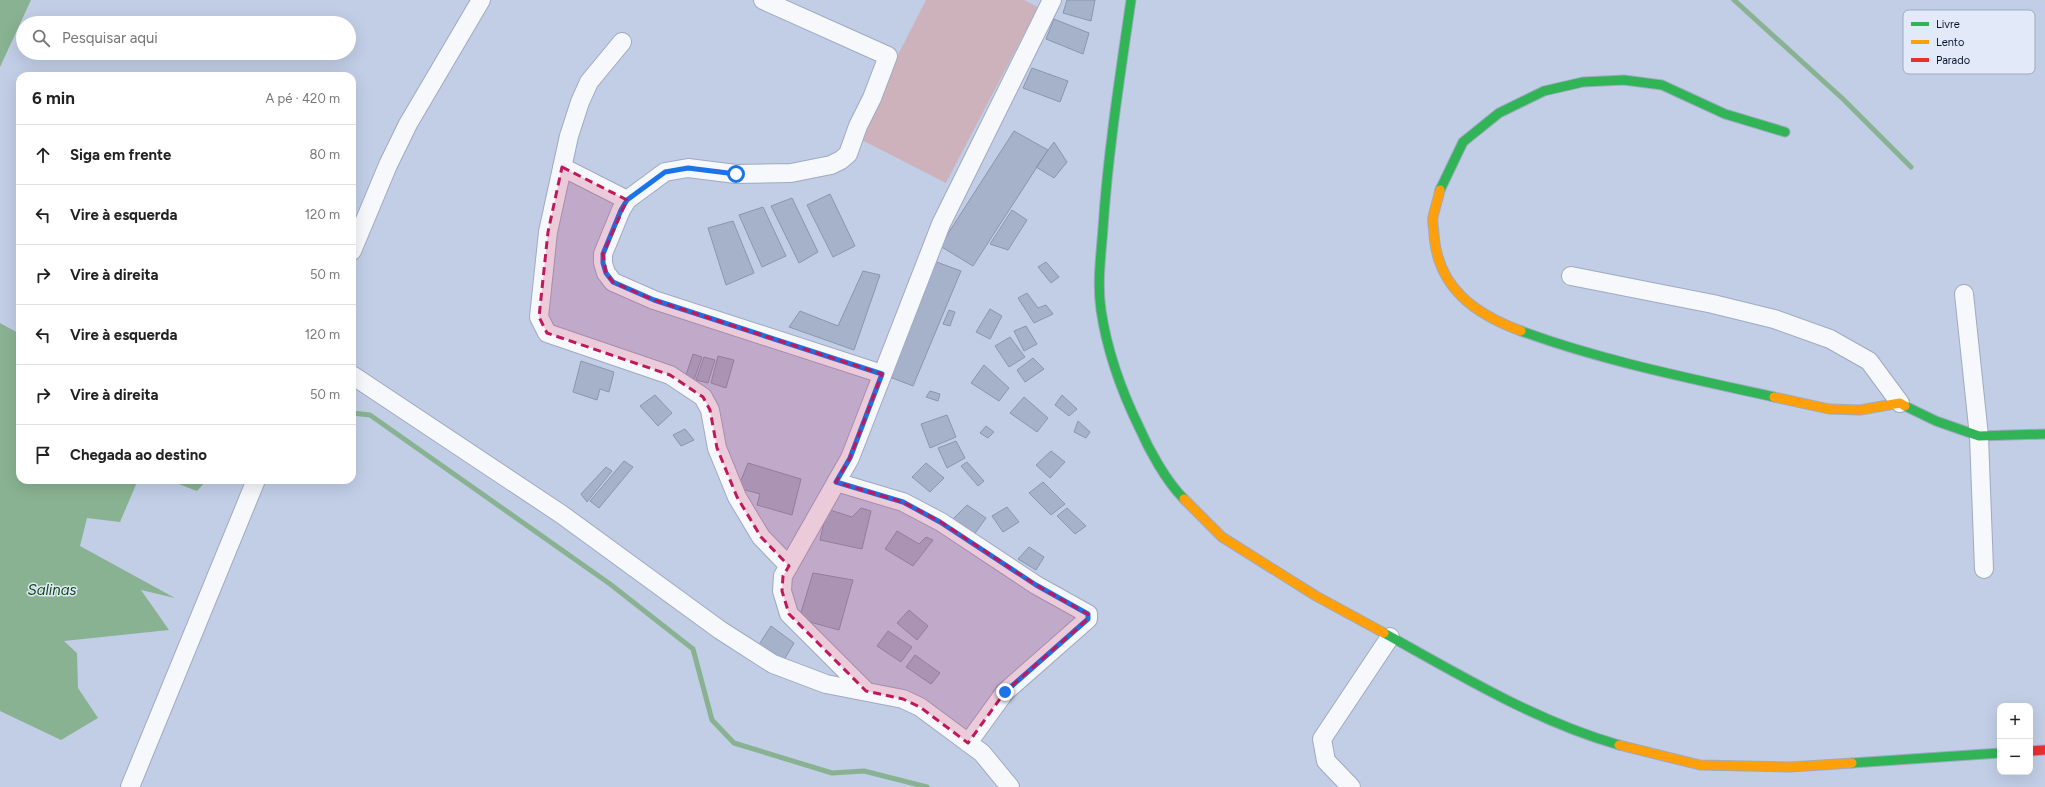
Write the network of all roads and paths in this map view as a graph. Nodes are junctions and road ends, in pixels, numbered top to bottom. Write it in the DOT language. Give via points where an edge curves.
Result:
graph roads {
  1 [pos="481,0"];
  2 [pos="763,0"];
  3 [pos="1052,0"];
  4 [pos="1131,0"];
  5 [pos="622,42"];
  6 [pos="1785,132"];
  7 [pos="562,168"];
  8 [pos="627,200"];
  9 [pos="356,241"];
  10 [pos="1570,276"];
  11 [pos="1964,294"];
  12 [pos="882,374"];
  13 [pos="356,378"];
  14 [pos="1900,403"];
  15 [pos="2045,434"];
  16 [pos="1979,436"];
  17 [pos="836,482"];
  18 [pos="254,484"];
  19 [pos="789,566"];
  20 [pos="1984,569"];
  21 [pos="1390,637"];
  22 [pos="866,691"];
  23 [pos="968,743"];
  24 [pos="2045,750"];
  25 [pos="2033,751"];
  26 [pos="1997,753"];
  27 [pos="130,787"];
  28 [pos="1010,787"];
  29 [pos="1351,787"];
  1 -- 9 [label="street" via="408,124"];
  2 -- 8 [label="street" via="888,56 848,154 831,165 791,173 736,174 688,168 665,172"];
  3 -- 12 [label="street" via="941,224"];
  4 -- 21 [label="main road" via="1112,133 1100,277 1101,308 1107,341 1124,396 1155,458 1182,496 1222,538 1316,596"];
  5 -- 7 [label="street" via="589,82 580,102"];
  6 -- 14 [label="main road" via="1725,114 1662,86 1624,80 1583,82 1544,91 1499,112 1463,142 1441,186 1433,218 1435,249 1444,276 1464,299 1498,322 1565,347 1622,363 1830,409 1860,410"];
  7 -- 8 [label="street"];
  7 -- 19 [label="street" via="548,232 539,317 541,324 547,333 670,375 703,397 710,410 717,448 737,497 761,537"];
  8 -- 12 [label="street" via="603,254 606,273 613,282 654,300"];
  10 -- 14 [label="street" via="1713,304 1774,319 1830,339 1869,361"];
  11 -- 16 [label="street"];
  12 -- 17 [label="street" via="850,458"];
  13 -- 22 [label="street" via="561,514 720,630 773,664 826,684"];
  14 -- 16 [label="main road" via="1936,421"];
  15 -- 16 [label="main road"];
  16 -- 20 [label="street"];
  17 -- 19 [label="street"];
  17 -- 23 [label="street" via="903,502 940,522 1036,585 1088,614 1088,619 1005,692"];
  18 -- 27 [label="street"];
  19 -- 22 [label="street" via="783,576 782,591 789,614"];
  21 -- 26 [label="main road" via="1504,700 1590,737 1700,765 1791,767"];
  21 -- 29 [label="street" via="1322,739 1326,761"];
  22 -- 23 [label="street" via="903,698"];
  23 -- 28 [label="street" via="982,753"];
  24 -- 25 [label="main road"];
}
